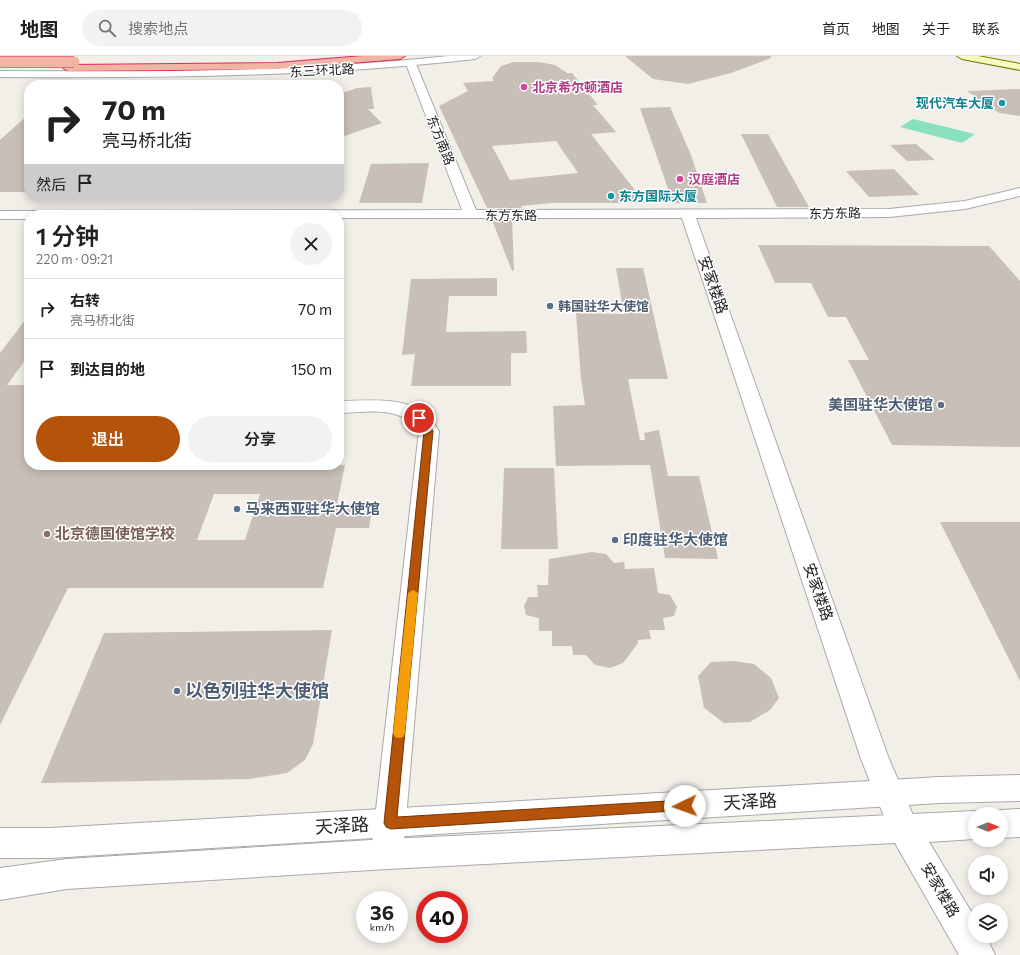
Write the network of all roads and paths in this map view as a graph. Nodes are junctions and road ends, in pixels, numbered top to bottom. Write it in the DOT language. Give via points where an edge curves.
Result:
graph roads {
  1 [pos="38,56"];
  2 [pos="311,56"];
  3 [pos="400,56"];
  4 [pos="475,56"];
  5 [pos="962,56"];
  6 [pos="979,56"];
  7 [pos="229,57"];
  8 [pos="185,61"];
  9 [pos="0,62"];
  10 [pos="302,64"];
  11 [pos="411,64"];
  12 [pos="1020,64"];
  13 [pos="71,65"];
  14 [pos="277,66"];
  15 [pos="1020,67"];
  16 [pos="0,68"];
  17 [pos="360,68"];
  18 [pos="0,74"];
  19 [pos="35,74"];
  20 [pos="227,74"];
  21 [pos="1020,192"];
  22 [pos="688,214"];
  23 [pos="0,215"];
  24 [pos="24,215"];
  25 [pos="344,215"];
  26 [pos="471,215"];
  27 [pos="344,407"];
  28 [pos="1020,788"];
  29 [pos="889,793"];
  30 [pos="391,823"];
  31 [pos="1020,823"];
  32 [pos="1008,824"];
  33 [pos="968,825"];
  34 [pos="904,829"];
  35 [pos="0,843"];
  36 [pos="387,854"];
  37 [pos="0,884"];
  38 [pos="978,955"];
  1 -- 19 [label="street" via="24,71"];
  2 -- 8 [label="highway"];
  3 -- 10 [label="highway"];
  4 -- 11 [label="street, 东三环北路"];
  5 -- 15 [label="main road"];
  6 -- 12 [label="main road"];
  7 -- 8 [label="highway"];
  8 -- 13 [label="highway"];
  9 -- 13 [label="highway, bridge"];
  10 -- 14 [label="highway"];
  10 -- 17 [label="highway"];
  11 -- 17 [label="street, 东三环北路"];
  11 -- 26 [label="street, 东方南路"];
  13 -- 14 [label="highway" via="193,68"];
  13 -- 16 [label="highway"];
  14 -- 20 [label="highway"];
  17 -- 20 [label="street, 东三环北路"];
  18 -- 19 [label="street, 东三环北路"];
  19 -- 20 [label="street, 东三环北路"];
  21 -- 22 [label="street, 东方东路" via="965,205 913,211"];
  22 -- 26 [label="street, 东方东路"];
  22 -- 29 [label="street, 安家楼路" via="875,759"];
  23 -- 24 [label="street, 东方东路"];
  25 -- 26 [label="street, 东方东路"];
  27 -- 30 [label="street" via="386,407 407,411 419,418 429,431"];
  28 -- 29 [label="street, 天泽路"];
  29 -- 30 [label="street, 天泽路"];
  29 -- 34 [label="street, 安家楼路"];
  30 -- 35 [label="street, 天泽路" via="59,842"];
  30 -- 36 [label="street"];
  31 -- 32 [label="street"];
  33 -- 34 [label="street, 天泽路"];
  34 -- 36 [label="street, 天泽路"];
  34 -- 38 [label="street, 安家楼路"];
  36 -- 37 [label="street, 天泽路" via="68,874"];
}
